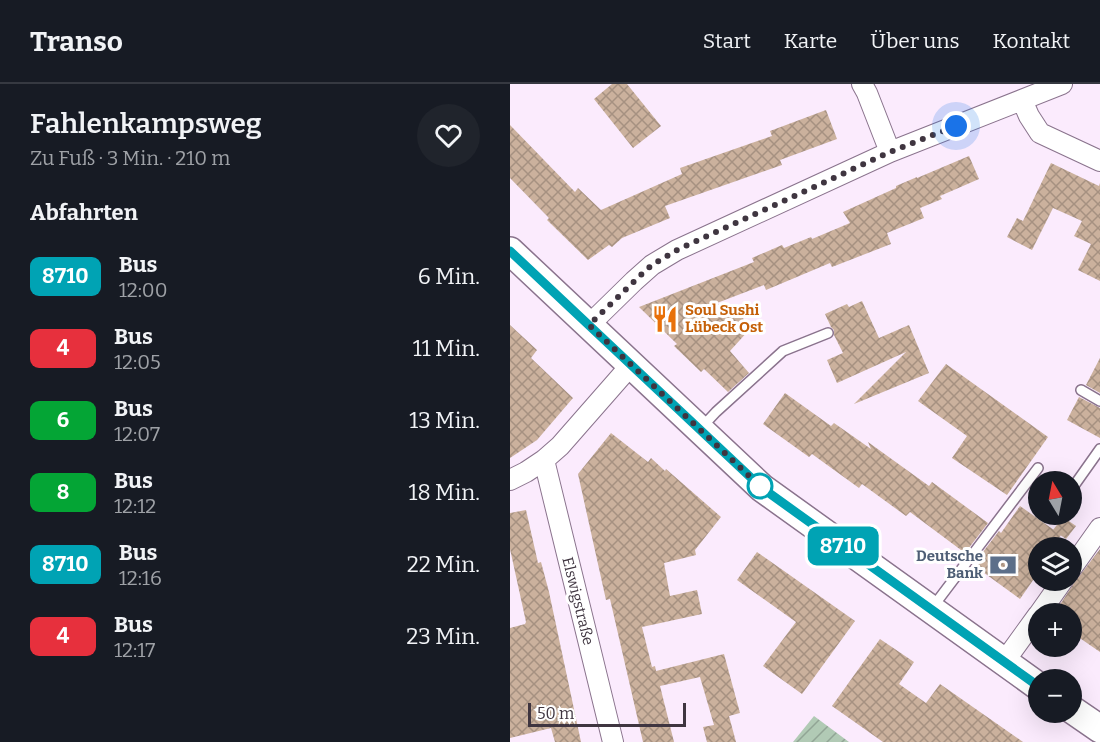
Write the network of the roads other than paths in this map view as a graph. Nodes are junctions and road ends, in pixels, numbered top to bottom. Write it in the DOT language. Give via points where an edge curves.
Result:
graph roads {
  1 [pos="862,84"];
  2 [pos="1062,84"];
  3 [pos="1022,100"];
  4 [pos="890,152"];
  5 [pos="1100,161"];
  6 [pos="510,251"];
  7 [pos="589,325"];
  8 [pos="828,333"];
  9 [pos="631,365"];
  10 [pos="1081,390"];
  11 [pos="1100,401"];
  12 [pos="699,429"];
  13 [pos="1100,449"];
  14 [pos="544,460"];
  15 [pos="1038,468"];
  16 [pos="1037,471"];
  17 [pos="1082,474"];
  18 [pos="510,480"];
  19 [pos="1028,489"];
  20 [pos="1100,528"];
  21 [pos="1082,553"];
  22 [pos="931,610"];
  23 [pos="1028,629"];
  24 [pos="1004,662"];
  25 [pos="1028,679"];
  26 [pos="1082,717"];
  27 [pos="1100,729"];
  28 [pos="613,742"];
  1 -- 4 [label="street"];
  2 -- 3 [label="street"];
  3 -- 4 [label="street"];
  3 -- 5 [label="street" via="1040,133"];
  4 -- 7 [label="street" via="677,250 652,265"];
  6 -- 7 [label="main road"];
  7 -- 9 [label="main road"];
  8 -- 12 [label="lane" via="783,351"];
  9 -- 12 [label="main road"];
  9 -- 14 [label="street"];
  10 -- 11 [label="lane"];
  12 -- 22 [label="main road" via="762,488"];
  13 -- 17 [label="lane"];
  14 -- 18 [label="street"];
  14 -- 28 [label="street, Elswigstraße"];
  15 -- 16 [label="lane"];
  19 -- 22 [label="lane"];
  20 -- 21 [label="street"];
  22 -- 24 [label="main road"];
  23 -- 24 [label="street"];
  24 -- 25 [label="main road"];
  26 -- 27 [label="main road"];
}
